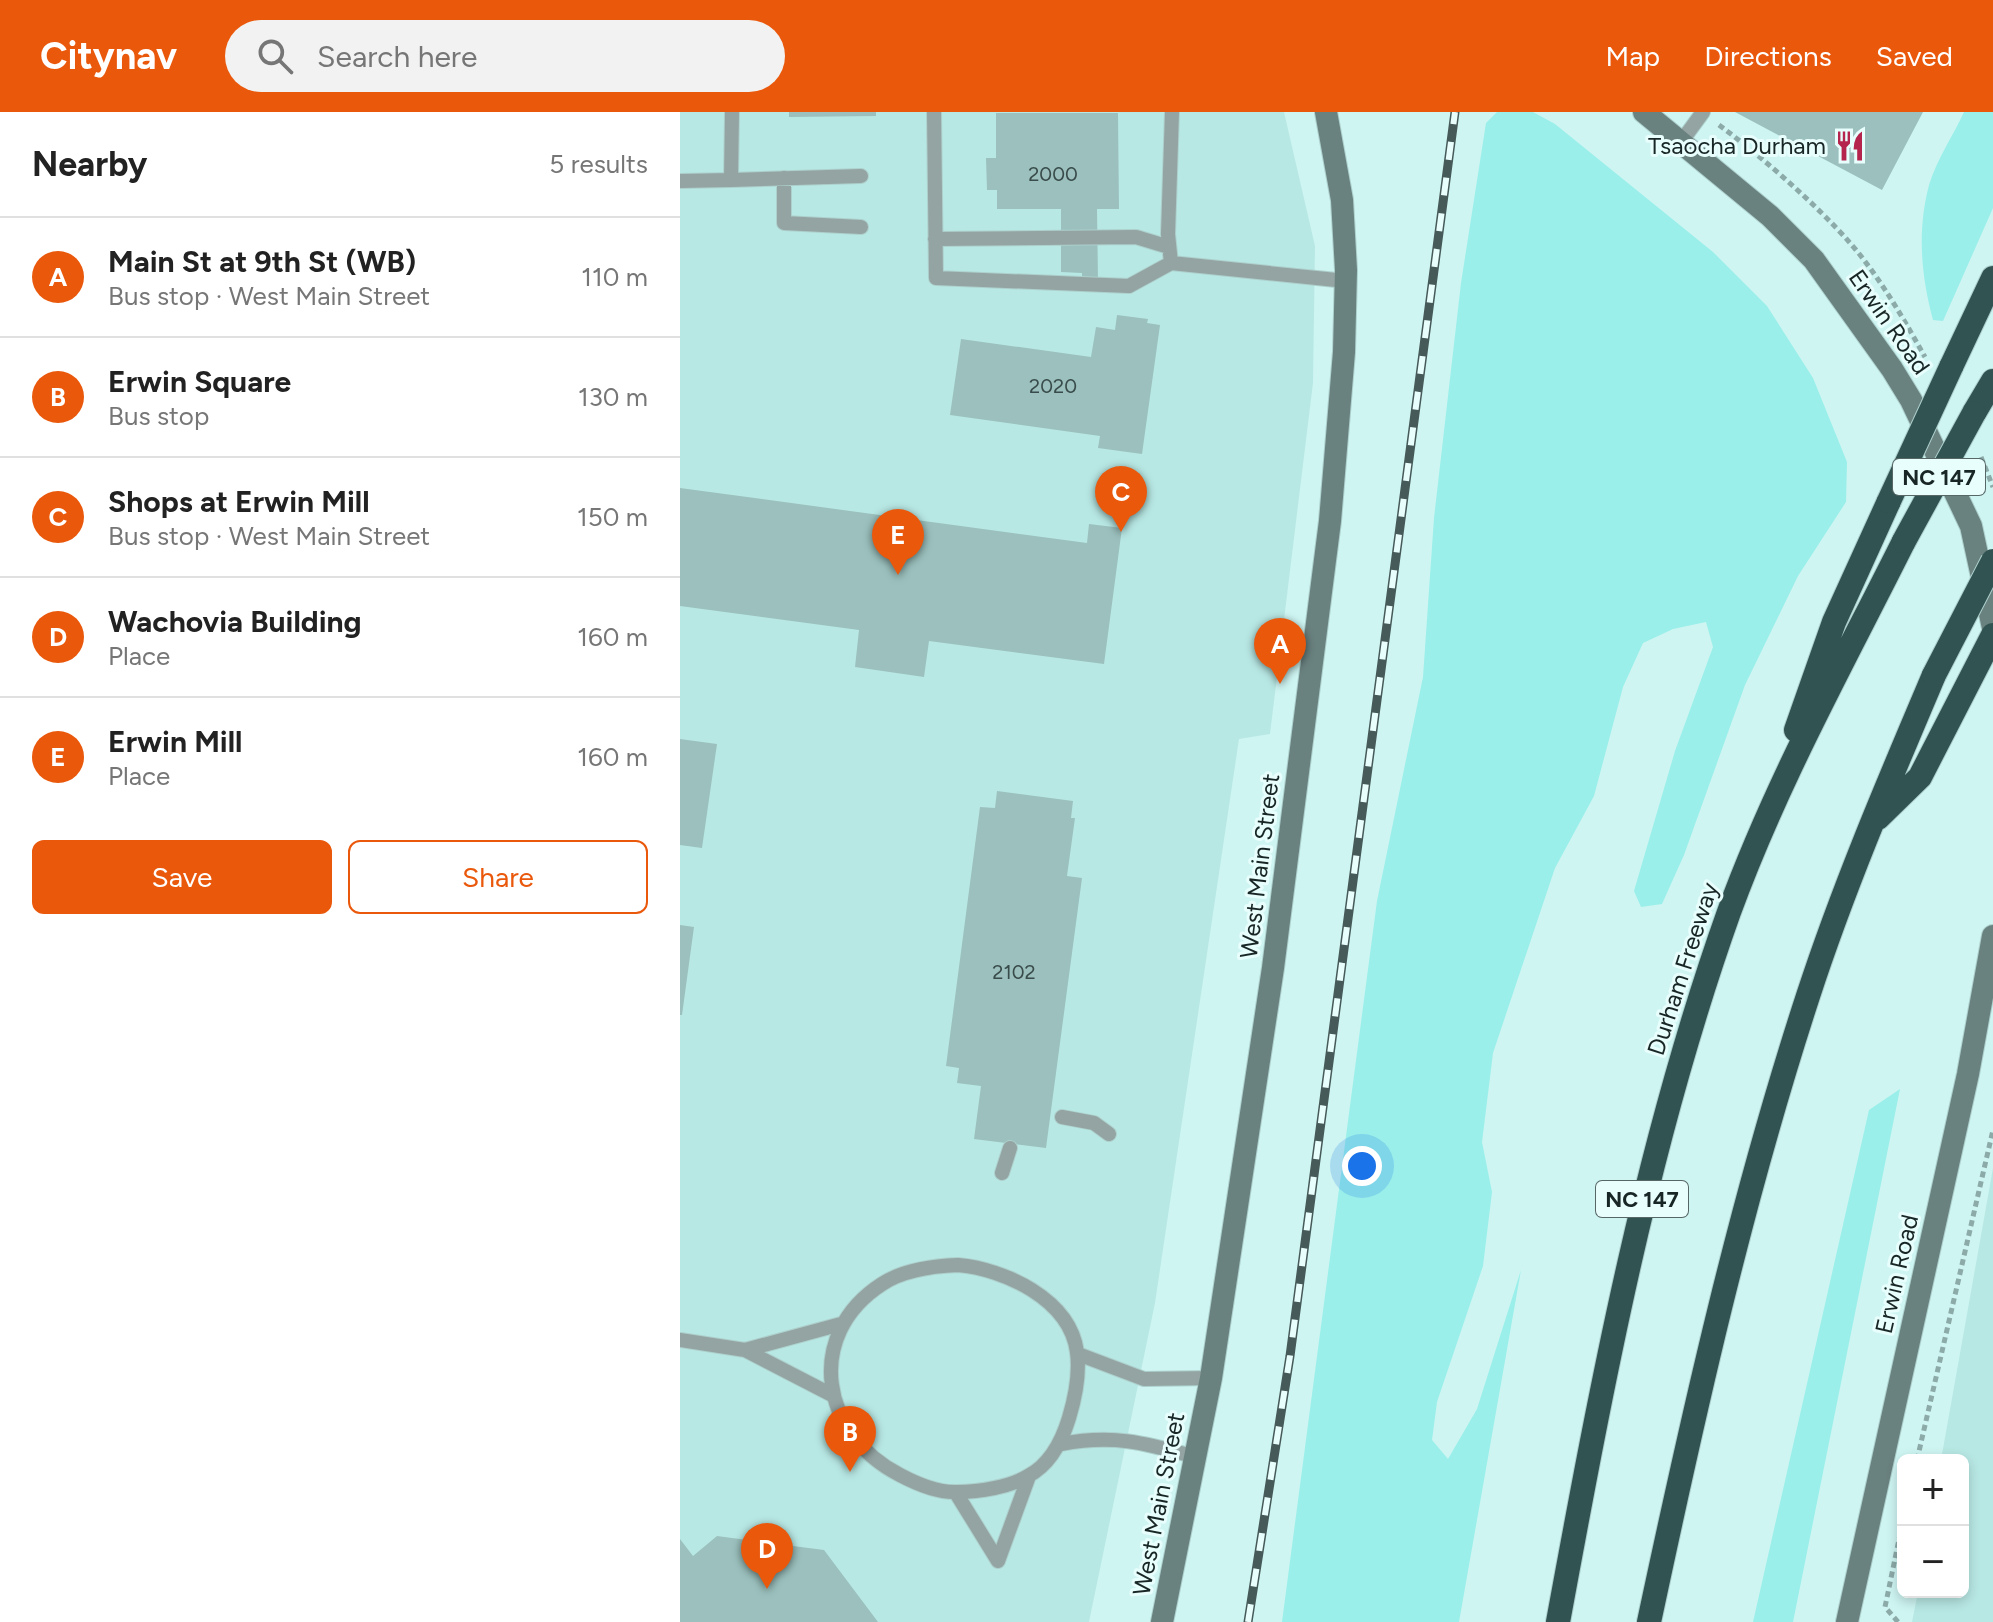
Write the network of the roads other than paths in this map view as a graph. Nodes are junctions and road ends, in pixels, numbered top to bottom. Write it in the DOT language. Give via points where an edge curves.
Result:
graph roads {
  1 [pos="732,112"];
  2 [pos="934,112"];
  3 [pos="1172,112"];
  4 [pos="1326,112"];
  5 [pos="1644,112"];
  6 [pos="1703,112"];
  7 [pos="1681,142"];
  8 [pos="861,176"];
  9 [pos="784,178"];
  10 [pos="731,180"];
  11 [pos="680,181"];
  12 [pos="861,227"];
  13 [pos="935,239"];
  14 [pos="1169,247"];
  15 [pos="1171,263"];
  16 [pos="1993,278"];
  17 [pos="1346,281"];
  18 [pos="1993,381"];
  19 [pos="1993,561"];
  20 [pos="1993,628"];
  21 [pos="1993,635"];
  22 [pos="1778,790"];
  23 [pos="1870,826"];
  24 [pos="1993,936"];
  25 [pos="1062,1117"];
  26 [pos="1109,1134"];
  27 [pos="1010,1148"];
  28 [pos="1002,1173"];
  29 [pos="841,1324"];
  30 [pos="680,1340"];
  31 [pos="745,1350"];
  32 [pos="1078,1354"];
  33 [pos="1211,1378"];
  34 [pos="832,1395"];
  35 [pos="1061,1444"];
  36 [pos="1196,1457"];
  37 [pos="1029,1476"];
  38 [pos="956,1493"];
  39 [pos="1162,1622"];
  40 [pos="1558,1622"];
  41 [pos="1649,1622"];
  42 [pos="1847,1622"];
  1 -- 10 [label="lane"];
  2 -- 13 [label="lane"];
  3 -- 14 [label="lane"];
  4 -- 17 [label="main road, West Main Street" via="1342,200"];
  5 -- 7 [label="main road, Erwin Road"];
  6 -- 7 [label="lane"];
  7 -- 20 [label="main road, Erwin Road" via="1814,260 1892,369 1971,526"];
  8 -- 9 [label="lane"];
  9 -- 10 [label="lane"];
  9 -- 12 [label="lane" via="784,223"];
  10 -- 11 [label="lane"];
  13 -- 14 [label="lane" via="1136,237"];
  13 -- 15 [label="lane" via="936,278 1129,286"];
  14 -- 15 [label="lane"];
  15 -- 17 [label="lane"];
  16 -- 22 [label="highway, bridge" via="1834,622"];
  17 -- 33 [label="main road, West Main Street" via="1330,521 1299,774"];
  18 -- 22 [label="highway, Durham Freeway / NC 147, bridge" via="1904,541"];
  19 -- 23 [label="highway, bridge" via="1934,675"];
  21 -- 23 [label="highway" via="1920,777"];
  22 -- 40 [label="highway, Durham Freeway / NC 147" via="1730,912 1641,1204"];
  23 -- 41 [label="highway" via="1808,995 1742,1221"];
  24 -- 42 [label="main road, Erwin Road" via="1968,1074"];
  25 -- 26 [label="lane" via="1094,1123"];
  27 -- 28 [label="lane"];
  29 -- 31 [label="lane"];
  29 -- 32 [label="lane" via="883,1283 936,1266 973,1266 1020,1282 1052,1307"];
  29 -- 34 [label="lane" via="832,1356"];
  30 -- 31 [label="lane"];
  31 -- 34 [label="lane"];
  32 -- 33 [label="lane" via="1144,1379"];
  32 -- 35 [label="lane" via="1076,1395"];
  33 -- 36 [label="main road, West Main Street"];
  34 -- 38 [label="lane" via="847,1426 872,1456 913,1482"];
  35 -- 36 [label="lane" via="1133,1439"];
  35 -- 37 [label="lane"];
  36 -- 39 [label="main road, West Main Street"];
  37 -- 38 [label="lane"];
  37 -- 38 [label="lane" via="998,1561"];
}
